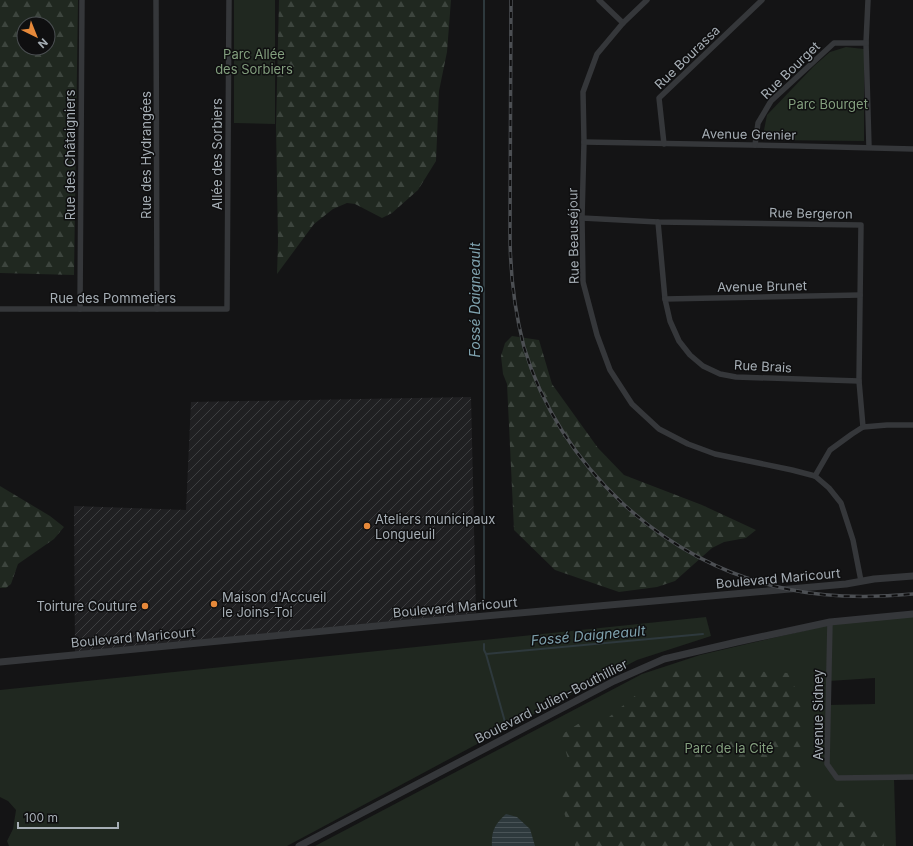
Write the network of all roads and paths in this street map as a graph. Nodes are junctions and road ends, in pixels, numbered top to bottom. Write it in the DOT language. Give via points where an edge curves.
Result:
graph roads {
  1 [pos="82,0"];
  2 [pos="156,0"];
  3 [pos="229,0"];
  4 [pos="599,0"];
  5 [pos="647,0"];
  6 [pos="762,0"];
  7 [pos="868,0"];
  8 [pos="623,23"];
  9 [pos="866,43"];
  10 [pos="584,142"];
  11 [pos="664,144"];
  12 [pos="755,145"];
  13 [pos="869,147"];
  14 [pos="913,149"];
  15 [pos="582,218"];
  16 [pos="658,222"];
  17 [pos="860,295"];
  18 [pos="665,299"];
  19 [pos="0,309"];
  20 [pos="157,309"];
  21 [pos="227,309"];
  22 [pos="80,310"];
  23 [pos="860,381"];
  24 [pos="913,425"];
  25 [pos="863,427"];
  26 [pos="815,476"];
  27 [pos="913,576"];
  28 [pos="861,581"];
  29 [pos="913,614"];
  30 [pos="830,622"];
  31 [pos="0,662"];
  32 [pos="913,777"];
  33 [pos="300,846"];
  1 -- 22 [label="street, Rue des Châtaigniers"];
  2 -- 20 [label="street, Rue des Hydrangées"];
  3 -- 21 [label="street, Allée des Sorbiers"];
  4 -- 8 [label="street"];
  5 -- 8 [label="street, Rue Beauséjour"];
  6 -- 11 [label="street, Rue Bourassa" via="659,98"];
  7 -- 9 [label="street"];
  8 -- 10 [label="street, Rue Beauséjour" via="597,54 583,92"];
  9 -- 12 [label="street, Rue Bourget" via="834,43 815,60 771,101 758,124"];
  9 -- 13 [label="street"];
  10 -- 11 [label="street, Avenue Grenier"];
  10 -- 15 [label="street, Rue Beauséjour"];
  11 -- 12 [label="street, Avenue Grenier"];
  12 -- 13 [label="street, Avenue Grenier"];
  13 -- 14 [label="street, Avenue Grenier"];
  15 -- 16 [label="street, Rue Bergeron"];
  15 -- 26 [label="street, Rue Beauséjour" via="584,282 597,335 610,370 632,404 659,429 688,444 715,454"];
  16 -- 17 [label="street, Rue Bergeron" via="861,225"];
  16 -- 18 [label="street, Rue Brais"];
  17 -- 18 [label="street, Avenue Brunet"];
  17 -- 23 [label="street, Rue Bergeron"];
  18 -- 23 [label="street, Rue Brais" via="670,321 679,341 703,366 720,374 736,377"];
  19 -- 22 [label="street, Rue des Pommetiers"];
  20 -- 21 [label="street, Rue des Pommetiers"];
  20 -- 22 [label="street, Rue des Pommetiers"];
  23 -- 25 [label="street, Rue Bergeron"];
  24 -- 25 [label="street"];
  25 -- 26 [label="street" via="830,450"];
  26 -- 28 [label="street, Rue Beauséjour" via="841,503 853,540"];
  27 -- 28 [label="street, Boulevard Maricourt"];
  28 -- 31 [label="street, Boulevard Maricourt"];
  29 -- 30 [label="street, Boulevard Julien-Bouthillier"];
  30 -- 32 [label="street, Avenue Sidney" via="827,764 837,778"];
  30 -- 33 [label="street, Boulevard Julien-Bouthillier" via="664,659 614,681"];
}
